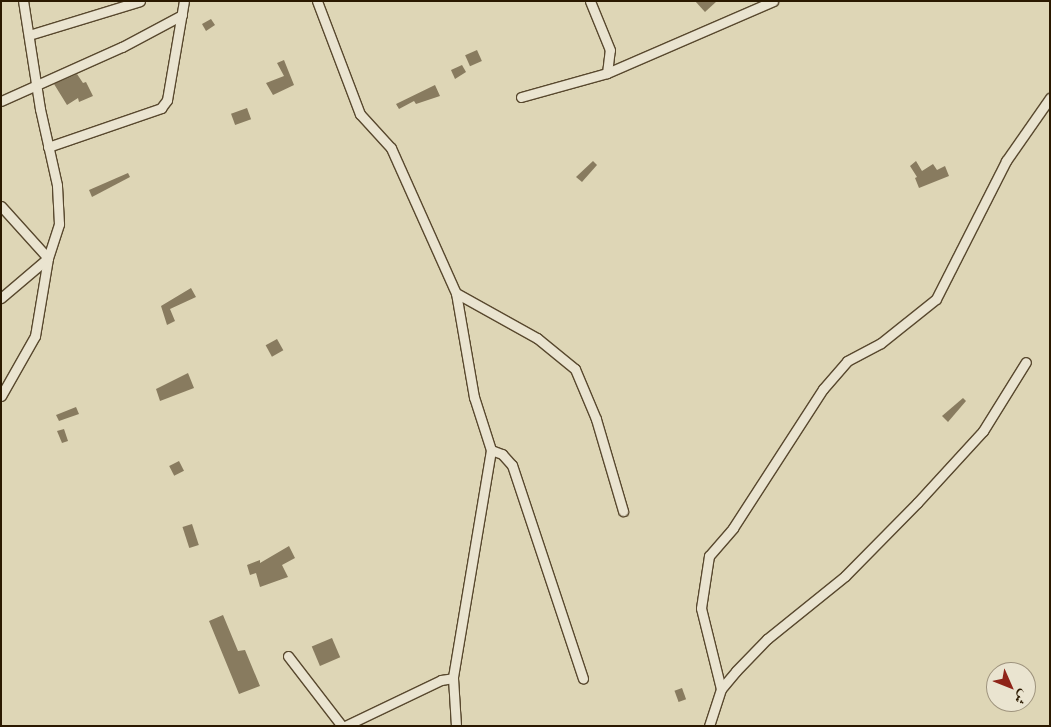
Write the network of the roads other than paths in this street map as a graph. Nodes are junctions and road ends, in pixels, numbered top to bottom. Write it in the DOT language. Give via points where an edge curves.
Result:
graph roads {
  1 [pos="23,1"];
  2 [pos="140,1"];
  3 [pos="184,1"];
  4 [pos="317,1"];
  5 [pos="590,1"];
  6 [pos="773,1"];
  7 [pos="182,15"];
  8 [pos="29,35"];
  9 [pos="607,73"];
  10 [pos="36,84"];
  11 [pos="521,97"];
  12 [pos="1050,98"];
  13 [pos="1,101"];
  14 [pos="48,147"];
  15 [pos="1,206"];
  16 [pos="48,258"];
  17 [pos="456,293"];
  18 [pos="1,298"];
  19 [pos="1026,362"];
  20 [pos="1,396"];
  21 [pos="490,450"];
  22 [pos="623,511"];
  23 [pos="288,656"];
  24 [pos="454,678"];
  25 [pos="583,678"];
  26 [pos="721,689"];
  27 [pos="343,726"];
  28 [pos="456,726"];
  29 [pos="709,726"];
  1 -- 8 [label="street"];
  2 -- 8 [label="street"];
  3 -- 7 [label="street"];
  4 -- 17 [label="street" via="360,114 391,148"];
  5 -- 9 [label="street" via="610,50"];
  6 -- 9 [label="street"];
  7 -- 10 [label="street" via="122,47"];
  7 -- 14 [label="street" via="167,100 161,108"];
  8 -- 10 [label="street"];
  9 -- 11 [label="street"];
  10 -- 13 [label="street"];
  10 -- 14 [label="street"];
  12 -- 26 [label="street" via="1006,161 936,299 881,343 848,361 835,375 733,528 709,556 701,608"];
  14 -- 16 [label="street" via="57,185 59,224"];
  15 -- 16 [label="street"];
  16 -- 18 [label="street"];
  16 -- 20 [label="street" via="35,336"];
  17 -- 21 [label="street" via="474,397"];
  17 -- 22 [label="street" via="537,338 575,370 596,419"];
  19 -- 26 [label="street" via="983,431 917,503 845,576 768,639"];
  21 -- 24 [label="street"];
  21 -- 25 [label="street" via="502,454 512,465"];
  23 -- 27 [label="street"];
  24 -- 27 [label="street" via="441,680"];
  24 -- 28 [label="street"];
  26 -- 29 [label="street"];
}
